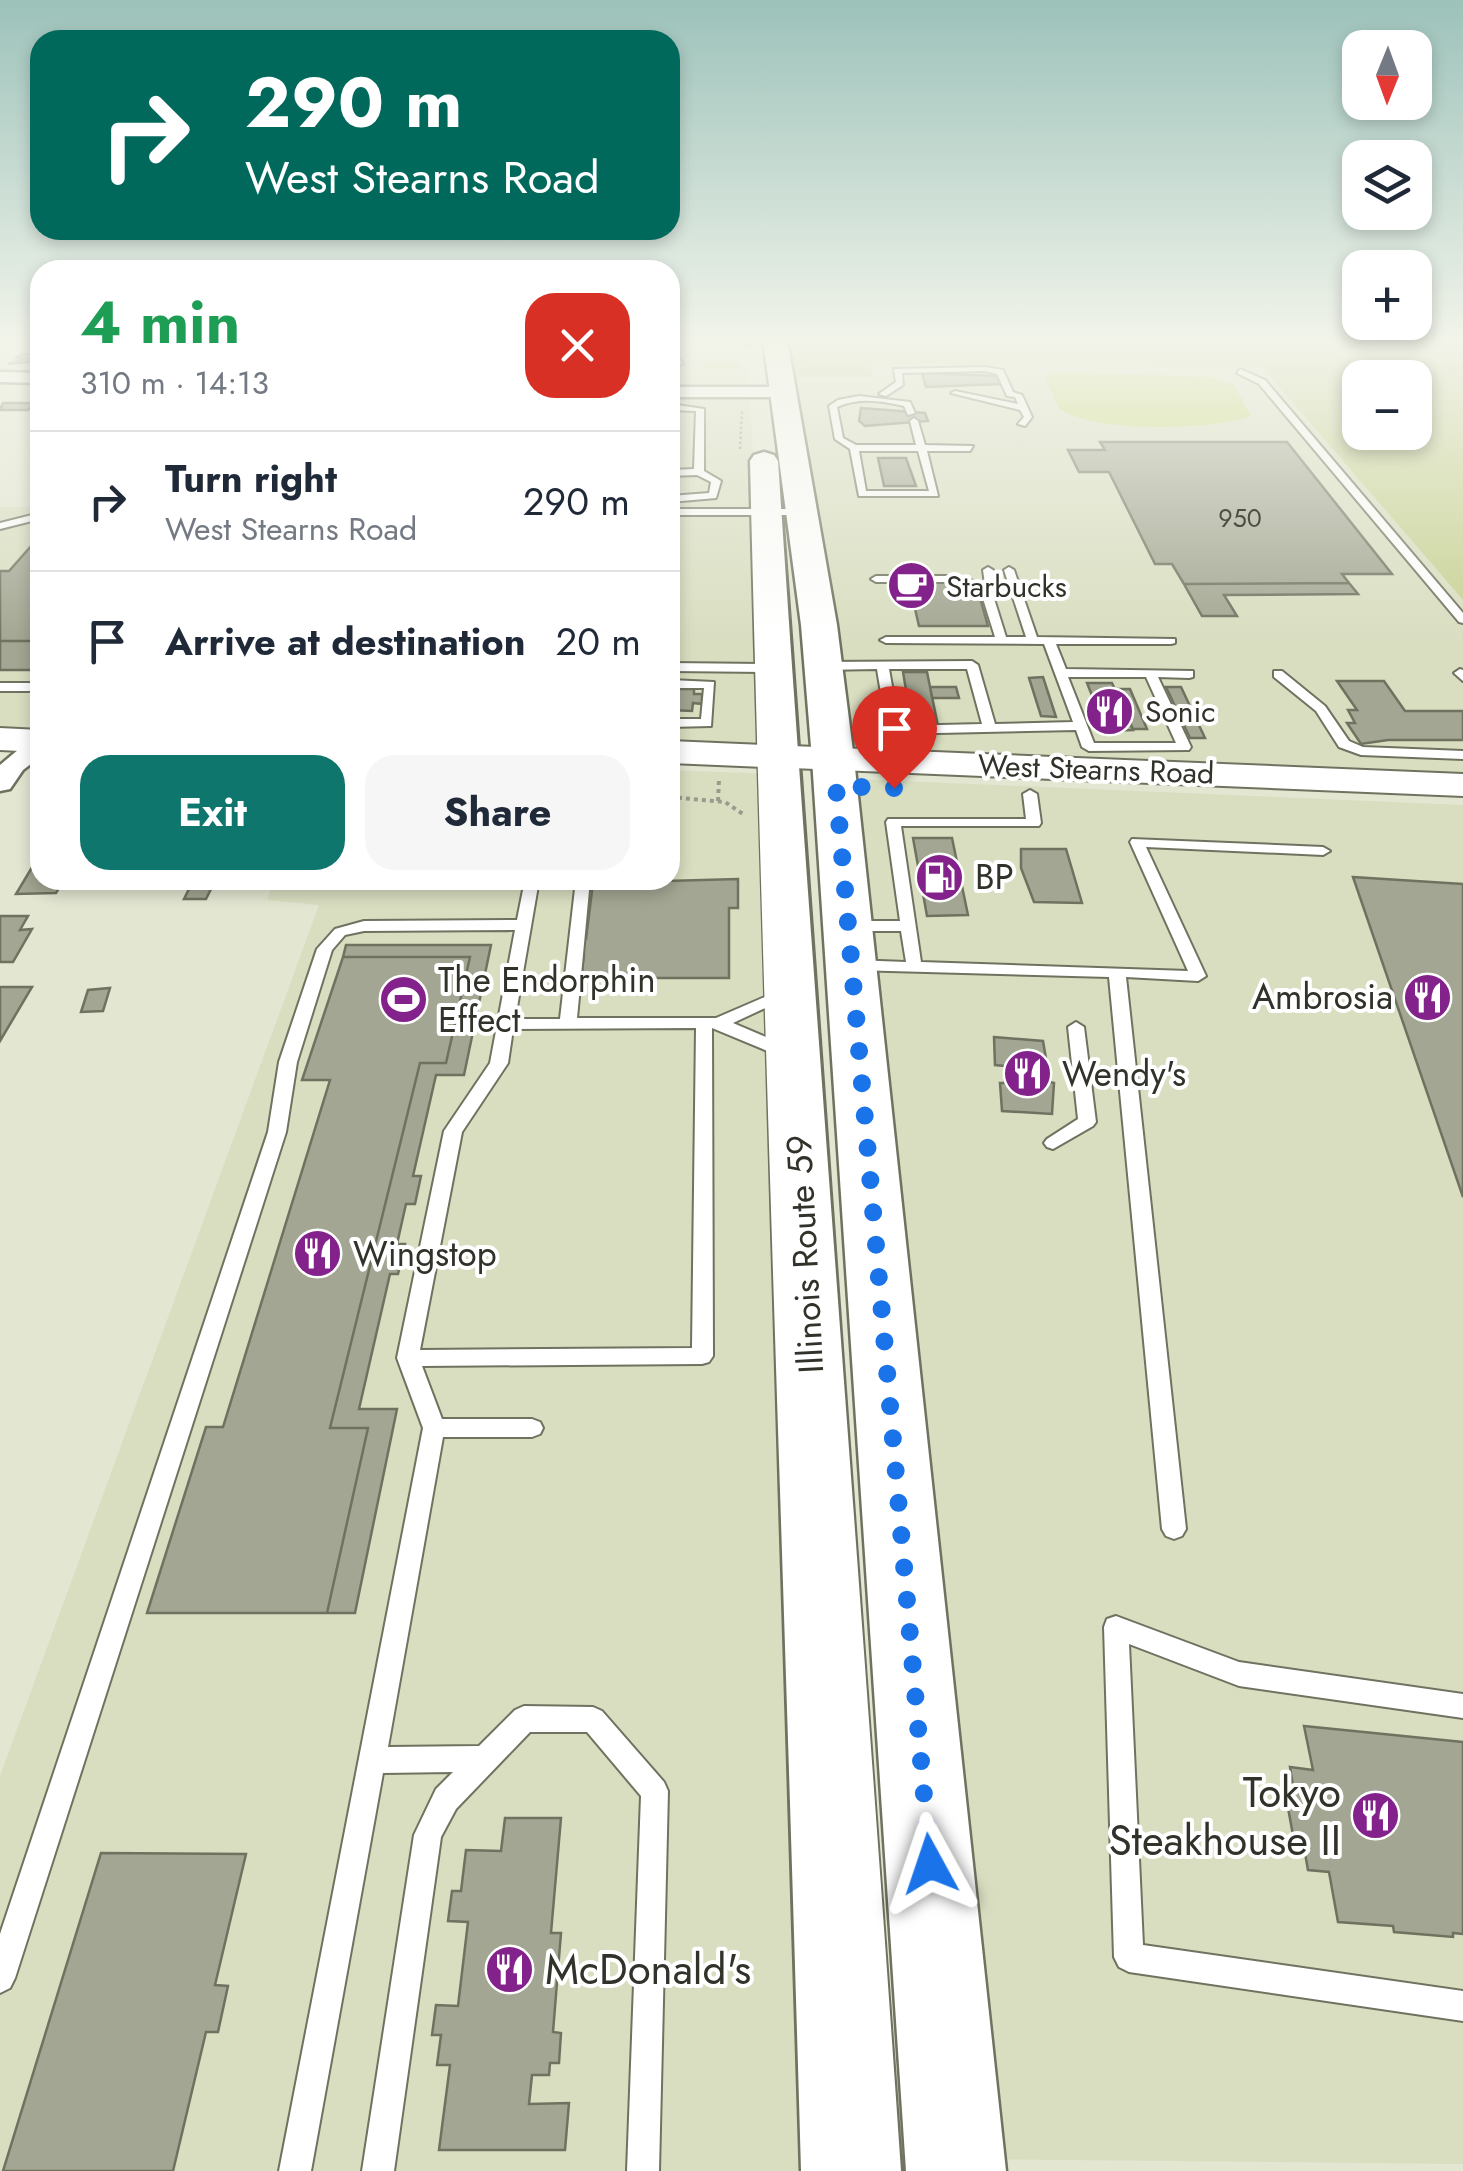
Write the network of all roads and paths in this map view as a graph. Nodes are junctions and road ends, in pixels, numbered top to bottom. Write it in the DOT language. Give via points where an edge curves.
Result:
graph roads {
  1 [pos="699,440"];
  2 [pos="766,440"];
  3 [pos="778,440"];
  4 [pos="840,440"];
  5 [pos="921,440"];
  6 [pos="1311,440"];
  7 [pos="854,448"];
  8 [pos="923,448"];
  9 [pos="970,448"];
  10 [pos="680,472"];
  11 [pos="699,472"];
  12 [pos="862,494"];
  13 [pos="680,498"];
  14 [pos="864,510"];
  15 [pos="680,512"];
  16 [pos="766,512"];
  17 [pos="802,512"];
  18 [pos="30,518"];
  19 [pos="0,526"];
  20 [pos="988,570"];
  21 [pos="1009,570"];
  22 [pos="876,579"];
  23 [pos="985,587"];
  24 [pos="1463,620"];
  25 [pos="886,640"];
  26 [pos="1002,641"];
  27 [pos="1032,641"];
  28 [pos="1049,641"];
  29 [pos="1171,641"];
  30 [pos="822,666"];
  31 [pos="882,666"];
  32 [pos="680,667"];
  33 [pos="773,668"];
  34 [pos="1062,673"];
  35 [pos="1150,673"];
  36 [pos="1189,674"];
  37 [pos="1278,674"];
  38 [pos="680,684"];
  39 [pos="30,687"];
  40 [pos="0,688"];
  41 [pos="680,722"];
  42 [pos="989,726"];
  43 [pos="1081,726"];
  44 [pos="0,739"];
  45 [pos="30,742"];
  46 [pos="944,747"];
  47 [pos="30,751"];
  48 [pos="1463,754"];
  49 [pos="680,756"];
  50 [pos="834,772"];
  51 [pos="680,780"];
  52 [pos="0,784"];
  53 [pos="1463,785"];
  54 [pos="769,789"];
  55 [pos="1030,794"];
  56 [pos="680,798"];
  57 [pos="1463,810"];
  58 [pos="1323,851"];
  59 [pos="530,890"];
  60 [pos="582,890"];
  61 [pos="524,925"];
  62 [pos="908,926"];
  63 [pos="850,946"];
  64 [pos="914,965"];
  65 [pos="1117,972"];
  66 [pos="788,993"];
  67 [pos="711,1023"];
  68 [pos="507,1024"];
  69 [pos="568,1024"];
  70 [pos="1076,1027"];
  71 [pos="794,1056"];
  72 [pos="1052,1143"];
  73 [pos="408,1358"];
  74 [pos="434,1428"];
  75 [pos="532,1428"];
  76 [pos="1174,1529"];
  77 [pos="1463,1706"];
  78 [pos="485,1759"];
  79 [pos="370,1760"];
  80 [pos="0,1978"];
  81 [pos="1463,2006"];
  82 [pos="295,2171"];
  83 [pos="378,2171"];
  84 [pos="643,2171"];
  85 [pos="851,2171"];
  86 [pos="956,2171"];
  1 -- 11 [label="lane"];
  2 -- 16 [label="main road, Illinois Route 59"];
  3 -- 17 [label="main road, Illinois Route 59"];
  4 -- 7 [label="lane"];
  5 -- 8 [label="lane"];
  6 -- 24 [label="lane"];
  7 -- 8 [label="lane"];
  7 -- 12 [label="lane"];
  8 -- 9 [label="lane"];
  8 -- 12 [label="lane" via="936,494"];
  10 -- 11 [label="lane"];
  11 -- 13 [label="lane" via="716,480 713,496"];
  12 -- 14 [label="lane"];
  15 -- 16 [label="lane"];
  16 -- 17 [label="lane"];
  16 -- 33 [label="main road, Illinois Route 59"];
  17 -- 30 [label="main road, Illinois Route 59"];
  18 -- 19 [label="lane"];
  20 -- 23 [label="lane" via="992,584"];
  21 -- 27 [label="lane"];
  22 -- 23 [label="lane" via="954,579"];
  23 -- 26 [label="lane"];
  25 -- 26 [label="lane"];
  26 -- 27 [label="lane"];
  27 -- 28 [label="lane"];
  28 -- 29 [label="lane"];
  28 -- 34 [label="lane"];
  30 -- 31 [label="lane"];
  30 -- 50 [label="main road, Illinois Route 59"];
  31 -- 42 [label="lane" via="972,666"];
  31 -- 46 [label="lane" via="893,730"];
  32 -- 33 [label="lane"];
  33 -- 54 [label="main road, Illinois Route 59"];
  34 -- 35 [label="lane"];
  34 -- 43 [label="lane"];
  35 -- 36 [label="lane"];
  35 -- 43 [label="lane" via="1184,747 1089,747"];
  37 -- 48 [label="lane" via="1321,709 1344,744 1360,751"];
  38 -- 41 [label="lane" via="710,685 708,723"];
  39 -- 40 [label="lane"];
  42 -- 43 [label="lane"];
  42 -- 46 [label="lane"];
  44 -- 45 [label="main road"];
  46 -- 50 [label="main road, West Stearns Road"];
  46 -- 53 [label="main road, West Stearns Road"];
  47 -- 52 [label="street"];
  49 -- 54 [label="main road, West Stearns Road"];
  50 -- 54 [label="main road, West Stearns Road"];
  50 -- 55 [label="main road, West Stearns Road"];
  50 -- 63 [label="main road, Illinois Route 59"];
  51 -- 54 [label="main road, West Stearns Road"];
  54 -- 56 [label="path" via="742,812 726,802"];
  54 -- 66 [label="main road, Illinois Route 59"];
  55 -- 57 [label="main road, West Stearns Road"];
  55 -- 62 [label="lane" via="1034,823 893,822"];
  58 -- 65 [label="lane" via="1137,842 1198,976"];
  59 -- 61 [label="lane"];
  60 -- 69 [label="lane"];
  61 -- 68 [label="lane"];
  61 -- 80 [label="lane" via="364,926 340,932 324,949 288,1062 277,1132"];
  62 -- 63 [label="lane"];
  62 -- 64 [label="lane"];
  63 -- 64 [label="lane"];
  63 -- 86 [label="main road, Illinois Route 59"];
  64 -- 65 [label="lane"];
  65 -- 76 [label="lane"];
  66 -- 67 [label="lane"];
  66 -- 71 [label="main road, Illinois Route 59"];
  67 -- 69 [label="lane"];
  67 -- 71 [label="lane"];
  67 -- 73 [label="lane" via="702,1356"];
  68 -- 69 [label="lane"];
  68 -- 73 [label="lane" via="499,1064 453,1131"];
  70 -- 72 [label="lane" via="1087,1122"];
  71 -- 85 [label="main road, Illinois Route 59"];
  73 -- 74 [label="lane"];
  74 -- 75 [label="lane"];
  74 -- 79 [label="lane"];
  77 -- 81 [label="lane" via="1240,1674 1116,1627 1130,1957"];
  78 -- 79 [label="lane"];
  78 -- 83 [label="lane" via="446,1799 428,1835"];
  78 -- 84 [label="lane" via="524,1719 593,1720 654,1792"];
  79 -- 82 [label="lane"];
}
